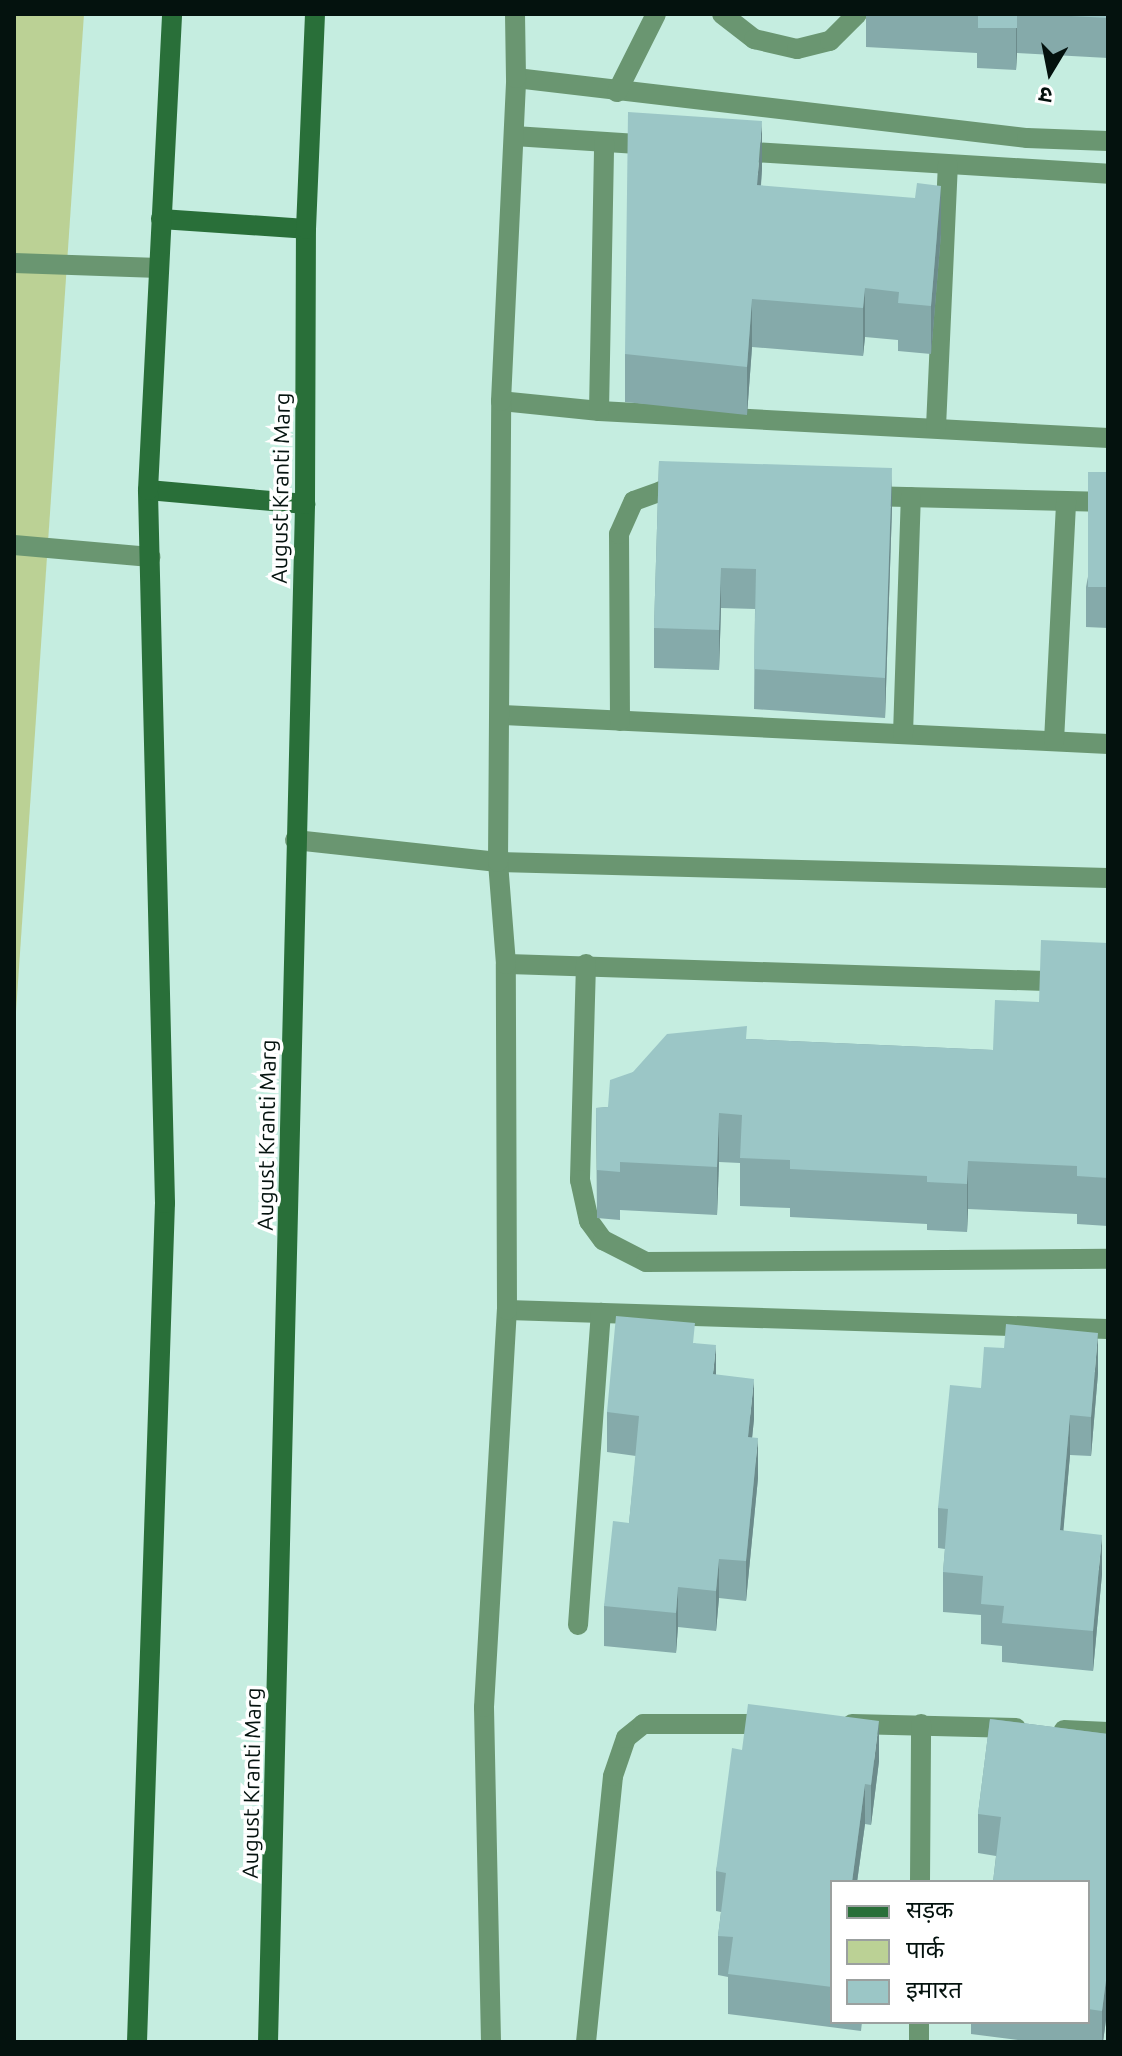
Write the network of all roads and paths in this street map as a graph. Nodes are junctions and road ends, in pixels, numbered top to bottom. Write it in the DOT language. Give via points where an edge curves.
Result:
graph roads {
  1 [pos="172,14"];
  2 [pos="315,14"];
  3 [pos="515,14"];
  4 [pos="656,14"];
  5 [pos="722,14"];
  6 [pos="857,14"];
  7 [pos="516,78"];
  8 [pos="617,92"];
  9 [pos="514,136"];
  10 [pos="1108,141"];
  11 [pos="604,142"];
  12 [pos="667,146"];
  13 [pos="714,149"];
  14 [pos="948,165"];
  15 [pos="1108,174"];
  16 [pos="161,219"];
  17 [pos="306,229"];
  18 [pos="14,263"];
  19 [pos="159,268"];
  20 [pos="501,401"];
  21 [pos="599,411"];
  22 [pos="936,427"];
  23 [pos="1108,438"];
  24 [pos="148,490"];
  25 [pos="708,492"];
  26 [pos="849,495"];
  27 [pos="911,497"];
  28 [pos="1066,501"];
  29 [pos="1108,502"];
  30 [pos="305,504"];
  31 [pos="14,545"];
  32 [pos="150,557"];
  33 [pos="502,715"];
  34 [pos="620,721"];
  35 [pos="903,734"];
  36 [pos="1054,741"];
  37 [pos="1108,744"];
  38 [pos="295,840"];
  39 [pos="498,862"];
  40 [pos="1108,878"];
  41 [pos="506,964"];
  42 [pos="586,964"];
  43 [pos="1108,983"];
  44 [pos="1108,1259"];
  45 [pos="507,1310"];
  46 [pos="601,1313"];
  47 [pos="1108,1329"];
  48 [pos="578,1625"];
  49 [pos="797,1724"];
  50 [pos="828,1724"];
  51 [pos="921,1724"];
  52 [pos="1108,1732"];
  53 [pos="920,1880"];
  54 [pos="137,2042"];
  55 [pos="268,2042"];
  56 [pos="491,2042"];
  57 [pos="586,2042"];
  1 -- 16 [label="main road"];
  2 -- 17 [label="main road, August Kranti Marg"];
  3 -- 7 [label="street"];
  4 -- 8 [label="street"];
  5 -- 6 [label="street" via="754,39 797,49 830,41"];
  7 -- 8 [label="street"];
  7 -- 9 [label="street"];
  8 -- 10 [label="street" via="1027,138"];
  9 -- 11 [label="street"];
  9 -- 20 [label="street"];
  11 -- 12 [label="street"];
  11 -- 21 [label="street"];
  13 -- 14 [label="street"];
  14 -- 15 [label="street"];
  14 -- 22 [label="street"];
  16 -- 17 [label="main road"];
  16 -- 19 [label="main road"];
  17 -- 30 [label="main road, August Kranti Marg"];
  18 -- 19 [label="street"];
  19 -- 24 [label="main road"];
  20 -- 21 [label="street"];
  20 -- 33 [label="street"];
  21 -- 22 [label="street"];
  22 -- 23 [label="street"];
  24 -- 30 [label="main road"];
  24 -- 32 [label="main road"];
  25 -- 34 [label="street" via="661,491 634,501 619,534"];
  26 -- 27 [label="street"];
  27 -- 28 [label="street"];
  27 -- 35 [label="street"];
  28 -- 29 [label="street"];
  28 -- 36 [label="street"];
  30 -- 38 [label="main road, August Kranti Marg"];
  31 -- 32 [label="street"];
  32 -- 54 [label="main road" via="165,1203"];
  33 -- 34 [label="street"];
  33 -- 39 [label="street"];
  34 -- 35 [label="street"];
  35 -- 36 [label="street"];
  36 -- 37 [label="street"];
  38 -- 39 [label="street"];
  38 -- 55 [label="main road, August Kranti Marg"];
  39 -- 40 [label="street"];
  39 -- 41 [label="street"];
  41 -- 42 [label="street"];
  41 -- 45 [label="street"];
  42 -- 43 [label="street"];
  42 -- 44 [label="street" via="580,1180 589,1221 603,1240 646,1262"];
  45 -- 46 [label="street"];
  45 -- 56 [label="street" via="484,1707"];
  46 -- 47 [label="street"];
  46 -- 48 [label="street"];
  49 -- 57 [label="street" via="643,1724 626,1738 613,1776"];
  50 -- 51 [label="street"];
  51 -- 52 [label="street"];
  51 -- 53 [label="street"];
}
